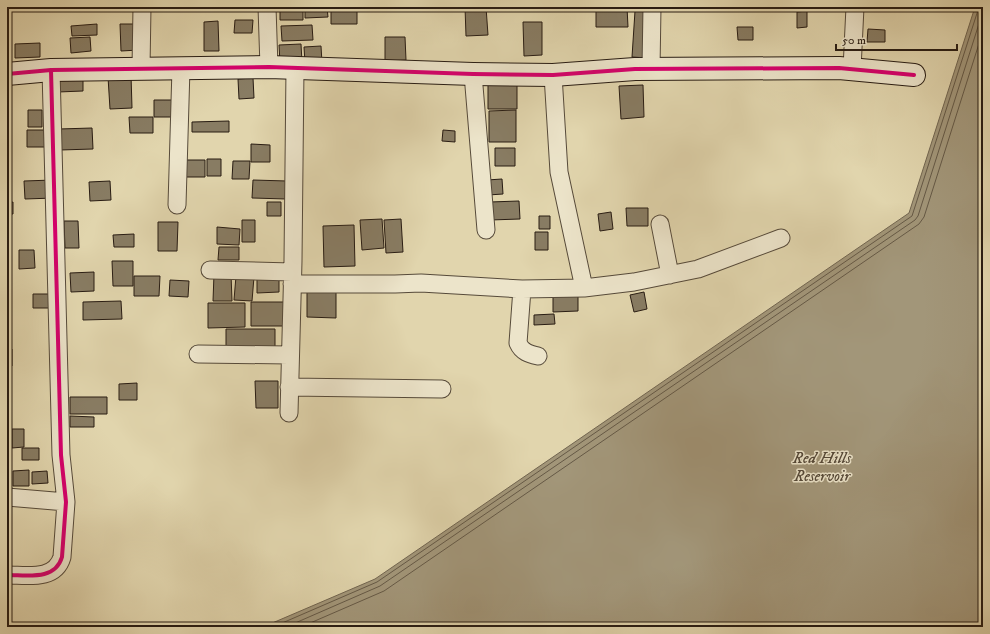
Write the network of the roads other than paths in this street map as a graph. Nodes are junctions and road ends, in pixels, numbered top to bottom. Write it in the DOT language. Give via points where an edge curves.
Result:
graph roads {
  1 [pos="142,7"];
  2 [pos="267,7"];
  3 [pos="652,7"];
  4 [pos="855,7"];
  5 [pos="269,67"];
  6 [pos="141,68"];
  7 [pos="180,68"];
  8 [pos="295,68"];
  9 [pos="651,69"];
  10 [pos="852,69"];
  11 [pos="51,70"];
  12 [pos="7,74"];
  13 [pos="473,74"];
  14 [pos="553,75"];
  15 [pos="914,75"];
  16 [pos="177,205"];
  17 [pos="660,224"];
  18 [pos="486,230"];
  19 [pos="781,238"];
  20 [pos="210,270"];
  21 [pos="670,275"];
  22 [pos="292,278"];
  23 [pos="584,288"];
  24 [pos="522,289"];
  25 [pos="198,354"];
  26 [pos="290,355"];
  27 [pos="538,356"];
  28 [pos="289,387"];
  29 [pos="442,389"];
  30 [pos="289,413"];
  31 [pos="7,497"];
  32 [pos="66,502"];
  33 [pos="7,574"];
  1 -- 6 [label="street"];
  2 -- 5 [label="street"];
  3 -- 9 [label="street"];
  4 -- 10 [label="street"];
  5 -- 7 [label="street"];
  5 -- 8 [label="street"];
  6 -- 7 [label="street"];
  6 -- 11 [label="street"];
  7 -- 16 [label="street"];
  8 -- 13 [label="street"];
  8 -- 22 [label="street"];
  9 -- 10 [label="street"];
  9 -- 14 [label="street"];
  10 -- 15 [label="street"];
  11 -- 12 [label="street"];
  11 -- 32 [label="street" via="61,455"];
  13 -- 14 [label="street"];
  13 -- 18 [label="street"];
  14 -- 23 [label="street" via="559,172"];
  17 -- 21 [label="street"];
  19 -- 21 [label="street" via="698,269"];
  20 -- 22 [label="street"];
  21 -- 23 [label="street"];
  22 -- 24 [label="street"];
  22 -- 26 [label="street"];
  23 -- 24 [label="street"];
  24 -- 27 [label="street" via="518,343 527,353"];
  25 -- 26 [label="street"];
  26 -- 28 [label="street"];
  28 -- 29 [label="street"];
  28 -- 30 [label="street"];
  31 -- 32 [label="street"];
  32 -- 33 [label="street" via="60,565 44,575"];
}
